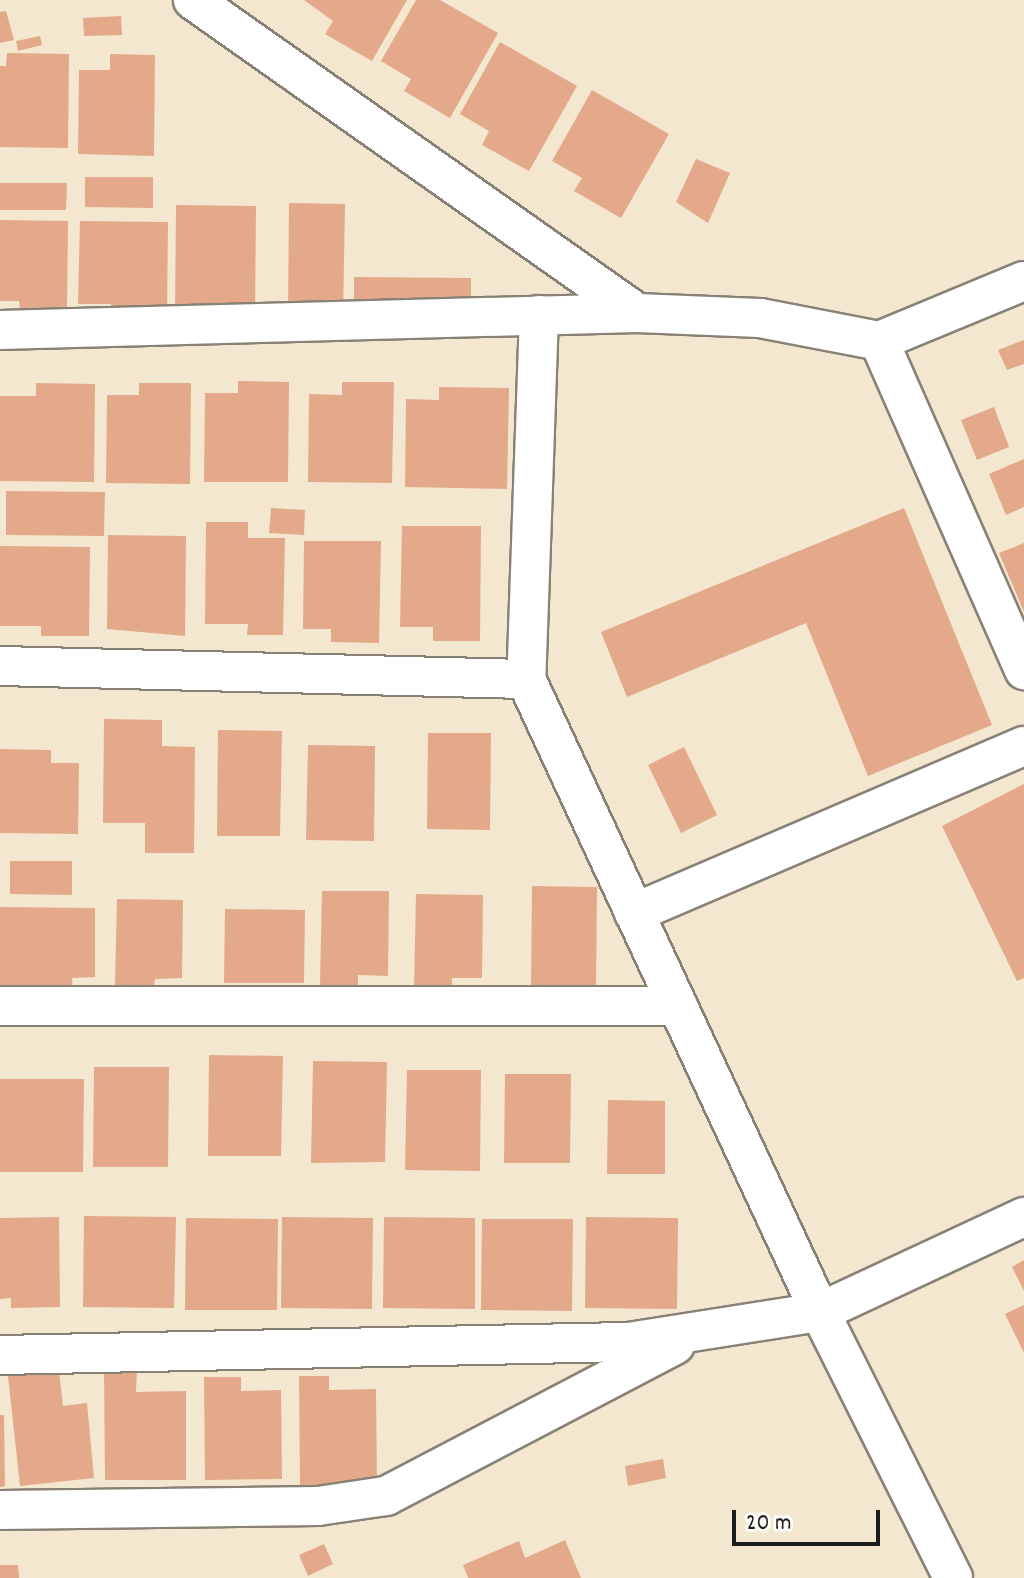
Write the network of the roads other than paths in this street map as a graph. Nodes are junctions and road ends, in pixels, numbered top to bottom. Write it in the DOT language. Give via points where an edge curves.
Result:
graph roads {
  1 [pos="193,0"];
  2 [pos="1024,281"];
  3 [pos="637,313"];
  4 [pos="539,315"];
  5 [pos="0,330"];
  6 [pos="879,341"];
  7 [pos="0,666"];
  8 [pos="1024,670"];
  9 [pos="526,679"];
  10 [pos="1024,746"];
  11 [pos="634,913"];
  12 [pos="0,1006"];
  13 [pos="678,1006"];
  14 [pos="1024,1217"];
  15 [pos="820,1312"];
  16 [pos="704,1330"];
  17 [pos="0,1355"];
  18 [pos="0,1510"];
  19 [pos="953,1578"];
  1 -- 3 [label="street"];
  2 -- 6 [label="street"];
  3 -- 4 [label="street"];
  3 -- 6 [label="street" via="760,318"];
  4 -- 5 [label="street"];
  4 -- 9 [label="street"];
  6 -- 8 [label="street"];
  7 -- 9 [label="street"];
  9 -- 11 [label="street"];
  10 -- 11 [label="street"];
  11 -- 13 [label="street"];
  12 -- 13 [label="street"];
  13 -- 15 [label="street"];
  14 -- 15 [label="street"];
  15 -- 16 [label="street"];
  15 -- 19 [label="street"];
  16 -- 17 [label="street" via="628,1342"];
  16 -- 18 [label="street" via="386,1496 318,1506"];
}
